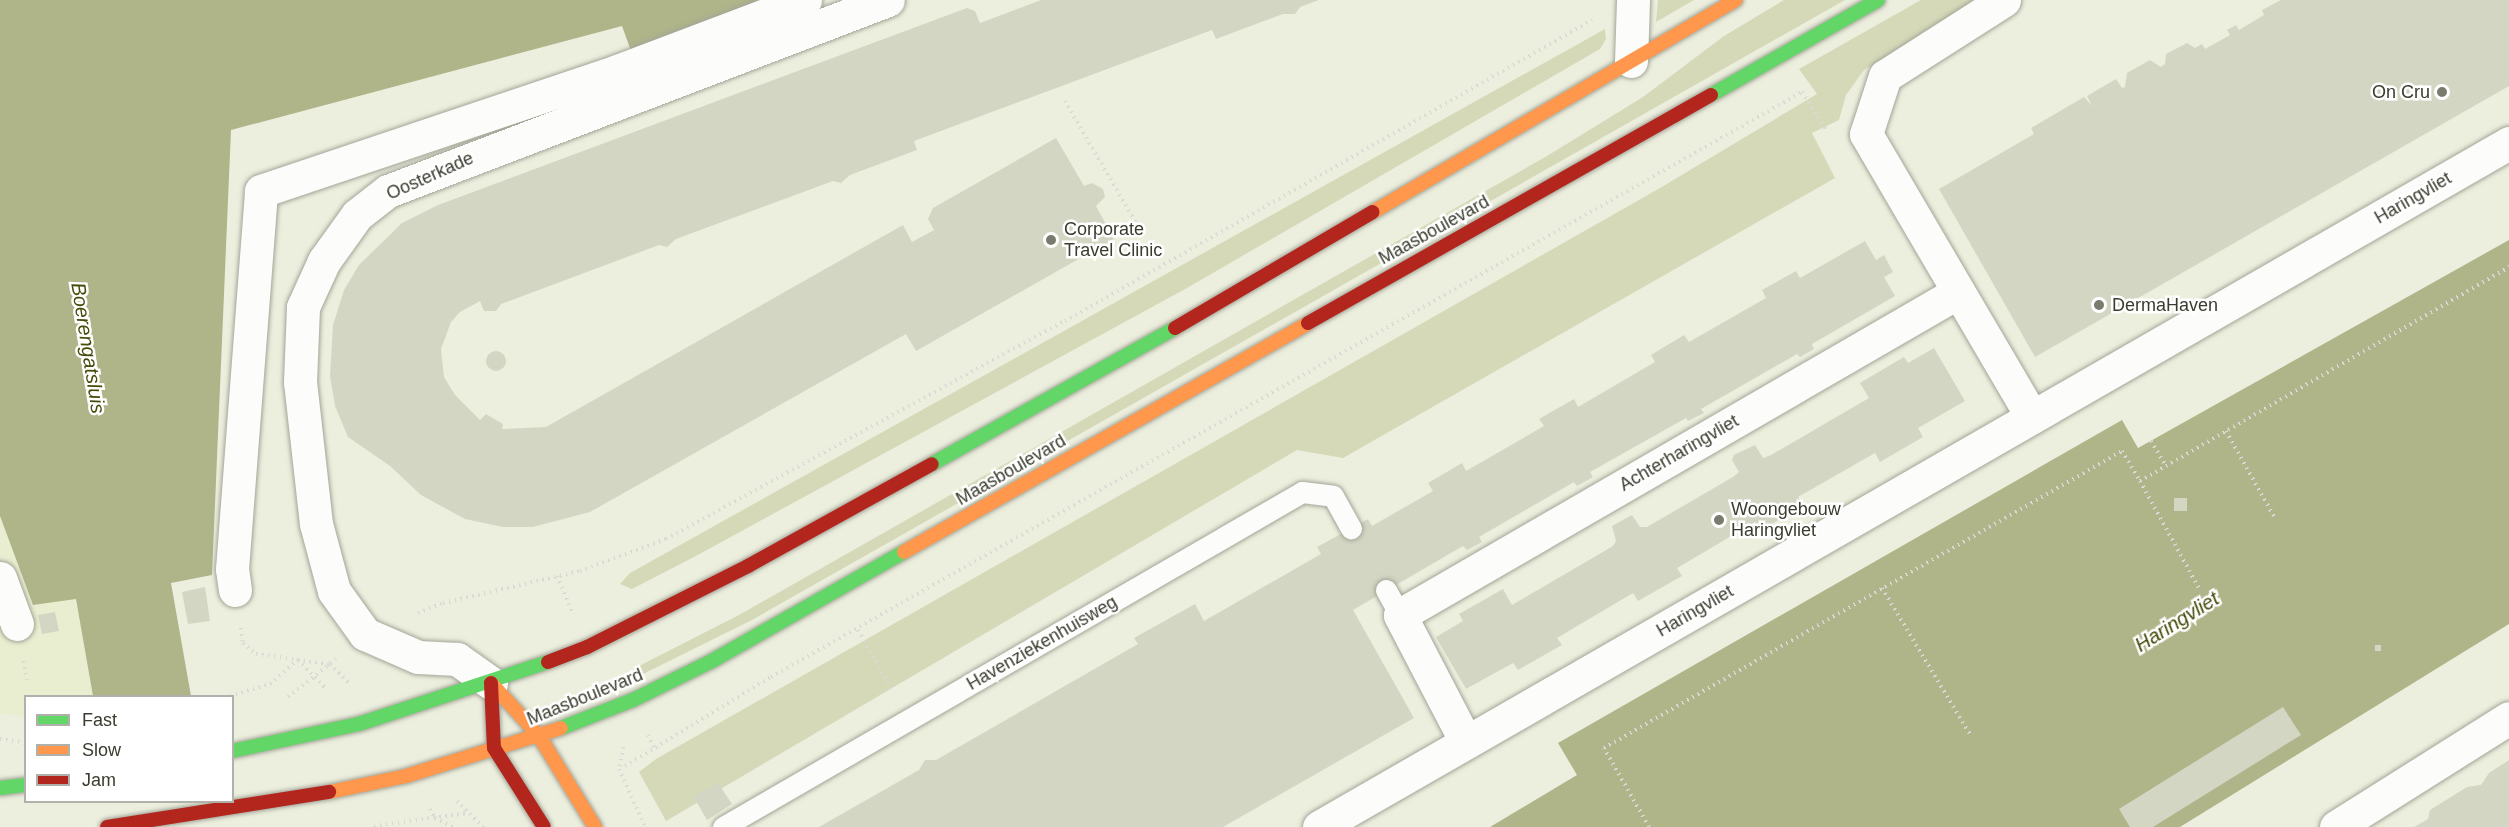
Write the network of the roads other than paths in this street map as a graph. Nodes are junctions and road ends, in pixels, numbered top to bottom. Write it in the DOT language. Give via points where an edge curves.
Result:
graph roads {
  1 [pos="806,0"];
  2 [pos="888,0"];
  3 [pos="1633,0"];
  4 [pos="1736,0"];
  5 [pos="1878,0"];
  6 [pos="2004,0"];
  7 [pos="1631,61"];
  8 [pos="2509,143"];
  9 [pos="1958,292"];
  10 [pos="2032,417"];
  11 [pos="1351,528"];
  12 [pos="0,578"];
  13 [pos="235,590"];
  14 [pos="17,624"];
  15 [pos="491,683"];
  16 [pos="2509,718"];
  17 [pos="538,736"];
  18 [pos="1466,742"];
  19 [pos="494,748"];
  20 [pos="234,752"];
  21 [pos="24,785"];
  22 [pos="0,788"];
  23 [pos="107,827"];
  24 [pos="544,827"];
  25 [pos="595,827"];
  26 [pos="723,827"];
  27 [pos="1319,827"];
  28 [pos="2336,827"];
  1 -- 13 [label="street, Oosterkade" via="617,71 261,191 232,569"];
  2 -- 15 [label="street, Oosterkade" via="388,191 344,231 324,261 303,307 302,420 316,524 329,576 352,620 364,634 418,657 458,659"];
  3 -- 7 [label="street"];
  4 -- 7 [label="main road"];
  5 -- 17 [label="main road, Maasboulevard" via="712,661 633,700"];
  6 -- 9 [label="street" via="1885,76 1866,134"];
  7 -- 15 [label="main road" via="1127,356 748,566 586,647"];
  8 -- 10 [label="street, Haringvliet"];
  9 -- 10 [label="street"];
  9 -- 18 [label="street, Achterharingvliet" via="1393,603"];
  10 -- 18 [label="street, Haringvliet"];
  11 -- 26 [label="lane, Havenziekenhuisweg" via="1333,496 1302,492"];
  12 -- 14 [label="street"];
  15 -- 17 [label="main road"];
  15 -- 19 [label="main road"];
  15 -- 20 [label="main road" via="359,724"];
  16 -- 28 [label="street"];
  17 -- 19 [label="main road, Maasboulevard"];
  17 -- 25 [label="main road"];
  18 -- 27 [label="street, Haringvliet"];
  19 -- 23 [label="main road, Maasboulevard" via="395,778 303,798"];
  19 -- 24 [label="main road"];
  21 -- 22 [label="main road"];
}
